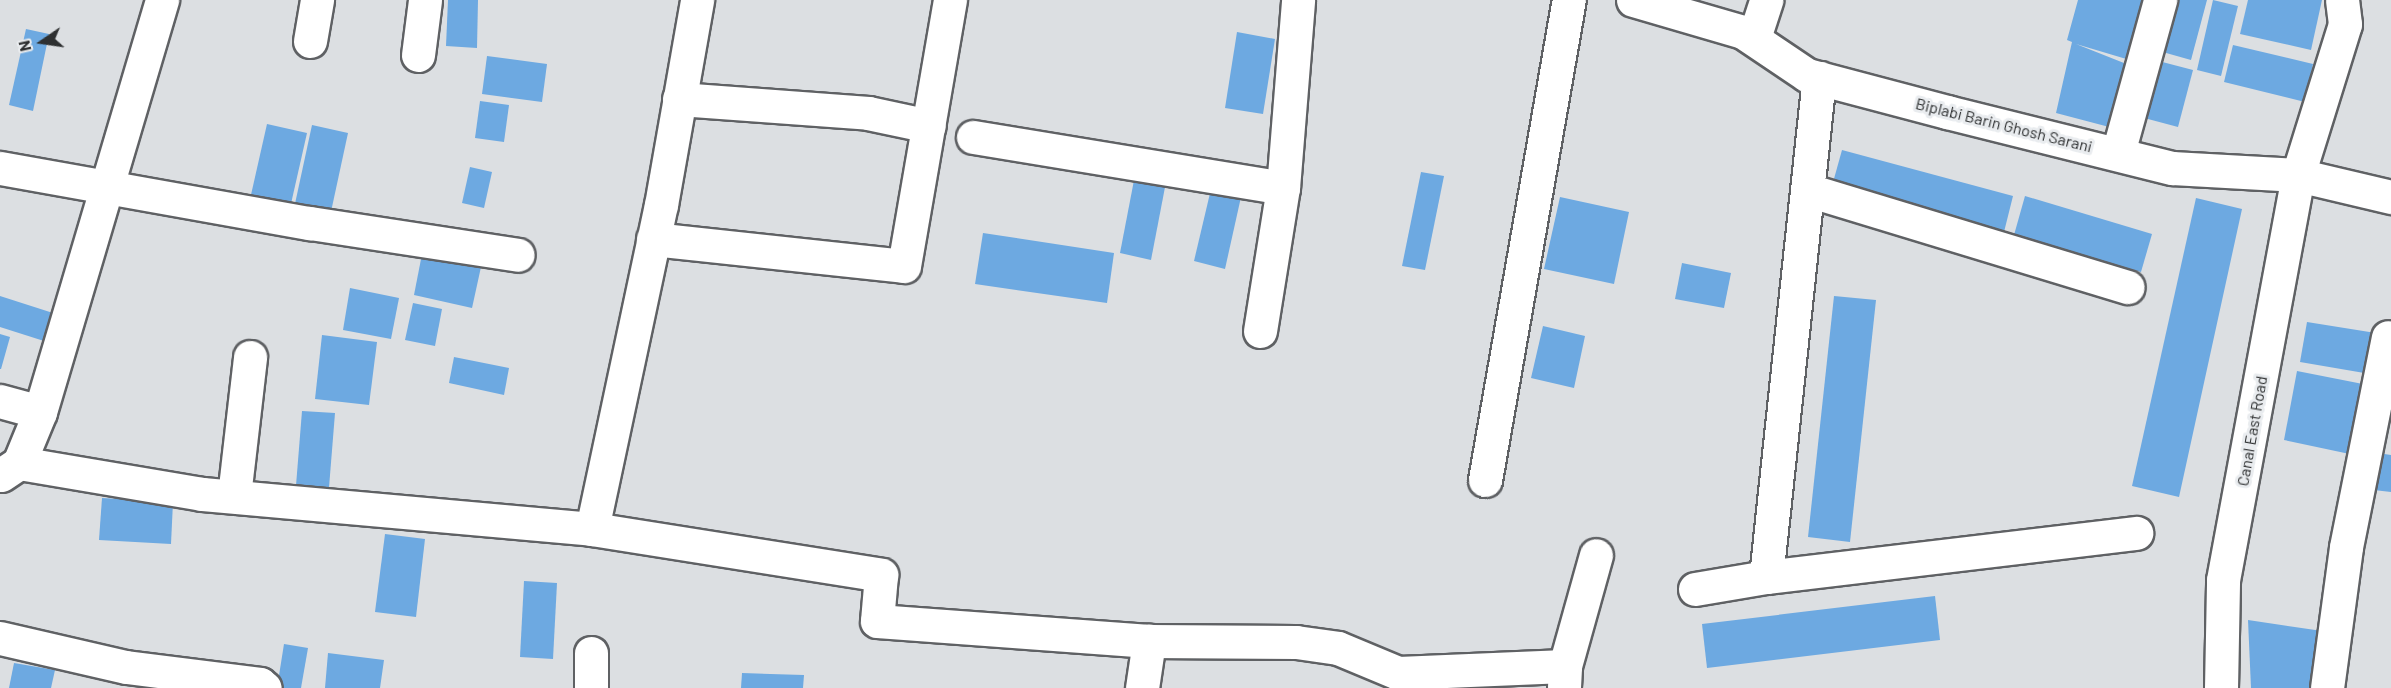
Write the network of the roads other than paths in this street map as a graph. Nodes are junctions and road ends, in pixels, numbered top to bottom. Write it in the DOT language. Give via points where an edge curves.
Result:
graph roads {
  1 [pos="162,0"];
  2 [pos="317,0"];
  3 [pos="425,0"];
  4 [pos="697,0"];
  5 [pos="950,0"];
  6 [pos="1298,0"];
  7 [pos="1569,0"];
  8 [pos="1634,0"];
  9 [pos="1766,0"];
  10 [pos="2160,0"];
  11 [pos="2342,0"];
  12 [pos="1754,38"];
  13 [pos="310,41"];
  14 [pos="418,55"];
  15 [pos="1820,78"];
  16 [pos="679,99"];
  17 [pos="929,126"];
  18 [pos="973,137"];
  19 [pos="2118,153"];
  20 [pos="0,168"];
  21 [pos="2298,176"];
  22 [pos="106,186"];
  23 [pos="1283,188"];
  24 [pos="1808,190"];
  25 [pos="2391,197"];
  26 [pos="653,239"];
  27 [pos="518,255"];
  28 [pos="2128,287"];
  29 [pos="1260,331"];
  30 [pos="2388,337"];
  31 [pos="250,357"];
  32 [pos="0,401"];
  33 [pos="40,412"];
  34 [pos="9,470"];
  35 [pos="1485,480"];
  36 [pos="234,496"];
  37 [pos="592,529"];
  38 [pos="2136,533"];
  39 [pos="1596,555"];
  40 [pos="1766,577"];
  41 [pos="1695,589"];
  42 [pos="0,638"];
  43 [pos="1149,641"];
  44 [pos="591,652"];
  45 [pos="1565,677"];
  46 [pos="265,688"];
  47 [pos="591,688"];
  48 [pos="1142,688"];
  49 [pos="2221,688"];
  50 [pos="2327,688"];
  1 -- 22 [label="street"];
  2 -- 13 [label="street"];
  3 -- 14 [label="street"];
  4 -- 16 [label="street"];
  5 -- 17 [label="street"];
  6 -- 23 [label="street"];
  7 -- 35 [label="street"];
  8 -- 12 [label="street, Biplabi Barin Ghosh Sarani"];
  9 -- 12 [label="street"];
  10 -- 19 [label="street"];
  11 -- 21 [label="street, Canal East Road" via="2344,24"];
  12 -- 15 [label="street, Biplabi Barin Ghosh Sarani" via="1808,75"];
  15 -- 19 [label="street, Biplabi Barin Ghosh Sarani"];
  15 -- 24 [label="street"];
  16 -- 17 [label="street" via="868,113"];
  16 -- 26 [label="street"];
  17 -- 26 [label="street" via="904,266"];
  18 -- 23 [label="street"];
  19 -- 21 [label="street, Biplabi Barin Ghosh Sarani" via="2172,168"];
  20 -- 22 [label="street"];
  21 -- 25 [label="street, Biplabi Barin Ghosh Sarani"];
  21 -- 49 [label="street, Canal East Road" via="2223,580"];
  22 -- 27 [label="street"];
  22 -- 33 [label="street"];
  23 -- 29 [label="street"];
  24 -- 28 [label="street"];
  24 -- 40 [label="street"];
  26 -- 37 [label="street"];
  30 -- 50 [label="street" via="2346,547"];
  31 -- 36 [label="street"];
  32 -- 33 [label="street"];
  33 -- 34 [label="street"];
  34 -- 36 [label="street"];
  36 -- 37 [label="street"];
  37 -- 43 [label="street" via="880,574 877,621"];
  38 -- 40 [label="street"];
  39 -- 45 [label="street"];
  40 -- 41 [label="street"];
  42 -- 46 [label="street" via="126,667 261,684"];
  43 -- 45 [label="street" via="1296,642 1338,648 1398,673"];
  43 -- 48 [label="street"];
  44 -- 47 [label="street"];
}
